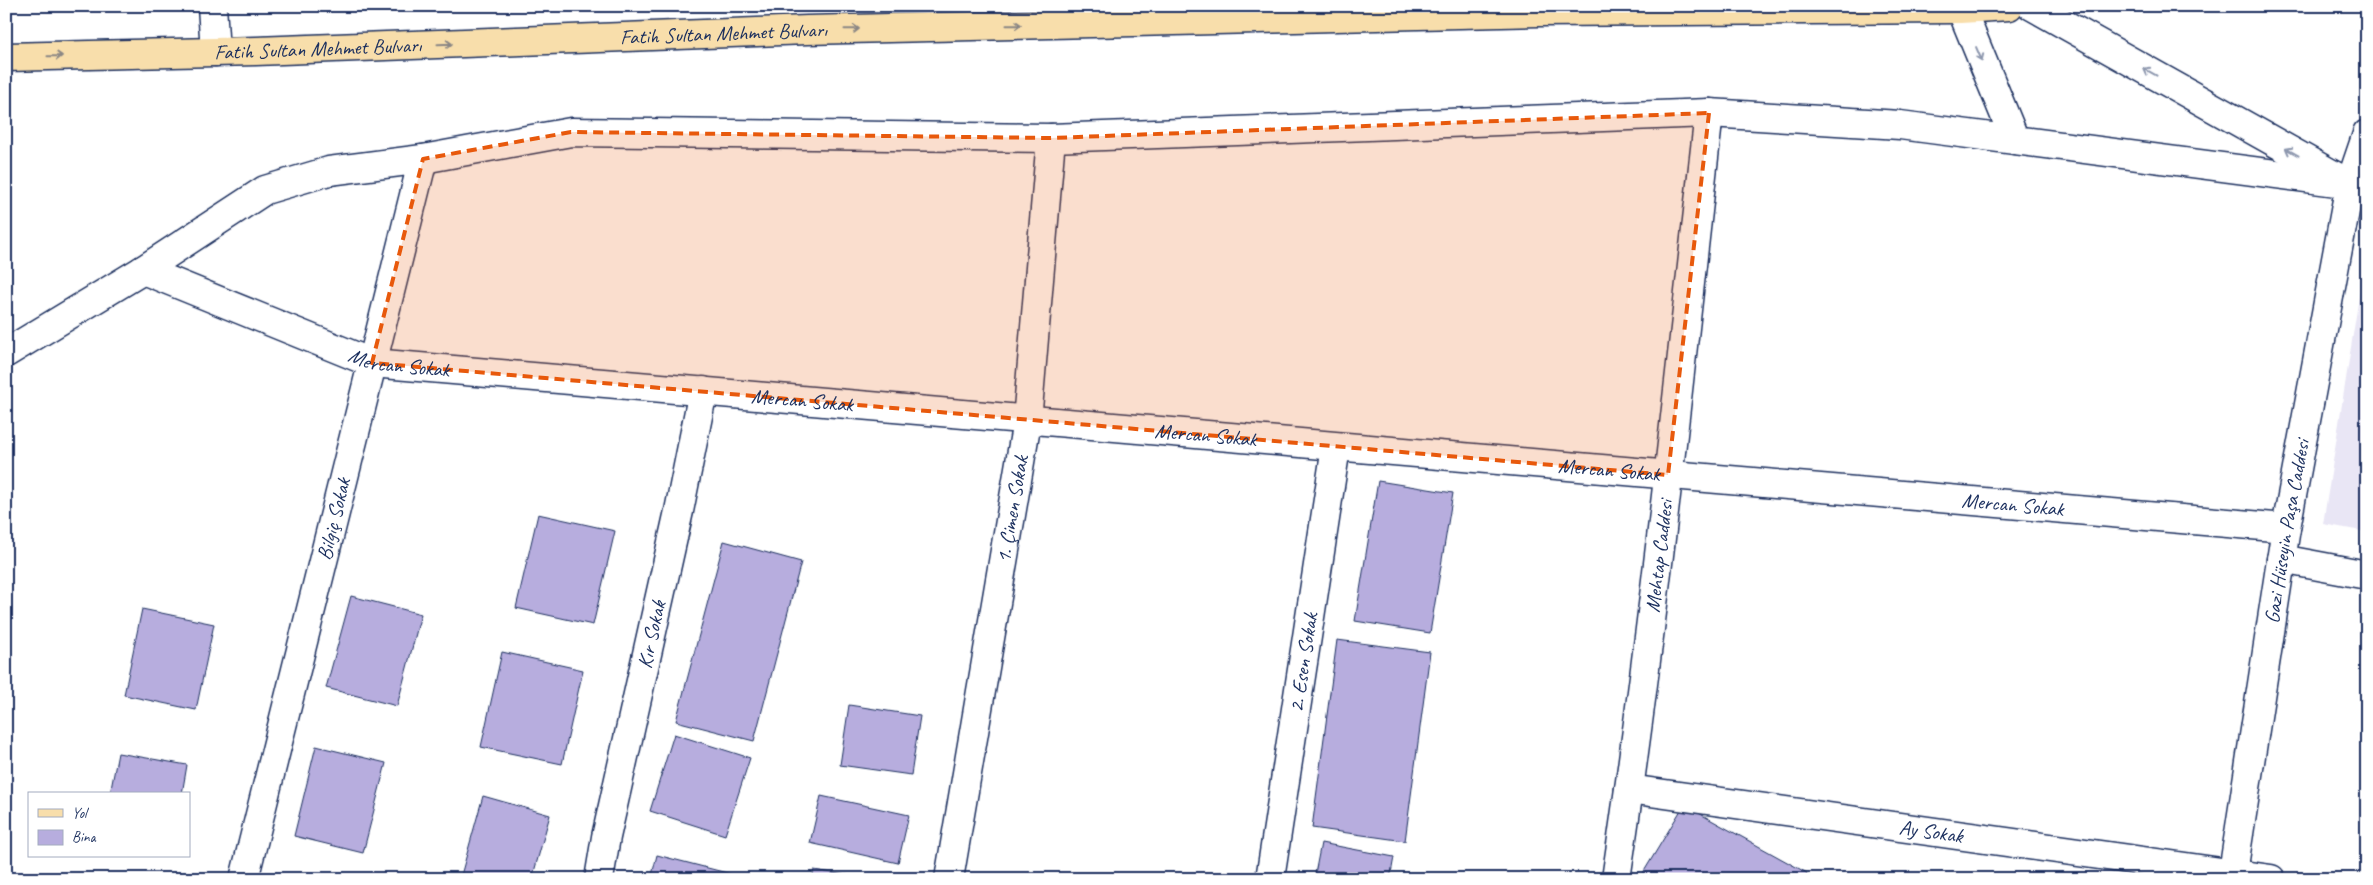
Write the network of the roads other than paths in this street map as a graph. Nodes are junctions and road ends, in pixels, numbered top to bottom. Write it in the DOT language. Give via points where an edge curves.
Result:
graph roads {
  1 [pos="212,6"];
  2 [pos="2010,6"];
  3 [pos="2032,6"];
  4 [pos="1960,8"];
  5 [pos="1079,15"];
  6 [pos="215,52"];
  7 [pos="6,57"];
  8 [pos="1709,113"];
  9 [pos="2367,134"];
  10 [pos="1051,138"];
  11 [pos="2015,140"];
  12 [pos="423,159"];
  13 [pos="2358,185"];
  14 [pos="143,270"];
  15 [pos="6,353"];
  16 [pos="372,363"];
  17 [pos="703,391"];
  18 [pos="1028,421"];
  19 [pos="1336,447"];
  20 [pos="1668,475"];
  21 [pos="2286,528"];
  22 [pos="2281,559"];
  23 [pos="2367,576"];
  24 [pos="1630,789"];
  25 [pos="2232,877"];
  26 [pos="244,879"];
  27 [pos="599,879"];
  28 [pos="949,879"];
  29 [pos="1270,879"];
  30 [pos="1616,879"];
  31 [pos="2270,879"];
  1 -- 6 [label="street"];
  2 -- 4 [label="main road, Fatih Sultan Mehmet Bulvarı"];
  13 -- 3 [label="street, one-way"];
  4 -- 5 [label="main road, Fatih Sultan Mehmet Bulvarı"];
  4 -- 11 [label="street, one-way"];
  6 -- 5 [label="main road, Fatih Sultan Mehmet Bulvarı, one-way" via="797,31"];
  7 -- 6 [label="main road, Fatih Sultan Mehmet Bulvarı, one-way"];
  8 -- 10 [label="street"];
  8 -- 11 [label="street" via="1900,124"];
  8 -- 20 [label="street, Mehtap Caddesi"];
  9 -- 13 [label="street, Gazi Hüseyin Paşa Caddesi"];
  10 -- 12 [label="street" via="571,132"];
  10 -- 18 [label="street, 1. Çimen Sokak"];
  11 -- 13 [label="street"];
  12 -- 14 [label="street" via="329,171 264,190"];
  12 -- 16 [label="street, Bilgiç Sokak"];
  13 -- 21 [label="street, Gazi Hüseyin Paşa Caddesi"];
  14 -- 15 [label="street"];
  14 -- 16 [label="street, Mercan Sokak"];
  16 -- 17 [label="street, Mercan Sokak"];
  16 -- 26 [label="street, Bilgiç Sokak"];
  17 -- 18 [label="street, Mercan Sokak"];
  17 -- 27 [label="street, Kır Sokak"];
  18 -- 19 [label="street, Mercan Sokak"];
  18 -- 28 [label="street, 1. Çimen Sokak"];
  19 -- 20 [label="street, Mercan Sokak"];
  19 -- 29 [label="street, 2. Esen Sokak"];
  20 -- 21 [label="street, Mercan Sokak"];
  20 -- 24 [label="street, Mehtap Caddesi"];
  21 -- 22 [label="street, Gazi Hüseyin Paşa Caddesi"];
  22 -- 23 [label="street"];
  22 -- 25 [label="street, Gazi Hüseyin Paşa Caddesi"];
  24 -- 25 [label="street, Ay Sokak"];
  24 -- 30 [label="street, Mehtap Caddesi"];
  25 -- 31 [label="street, Ay Sokak"];
}
